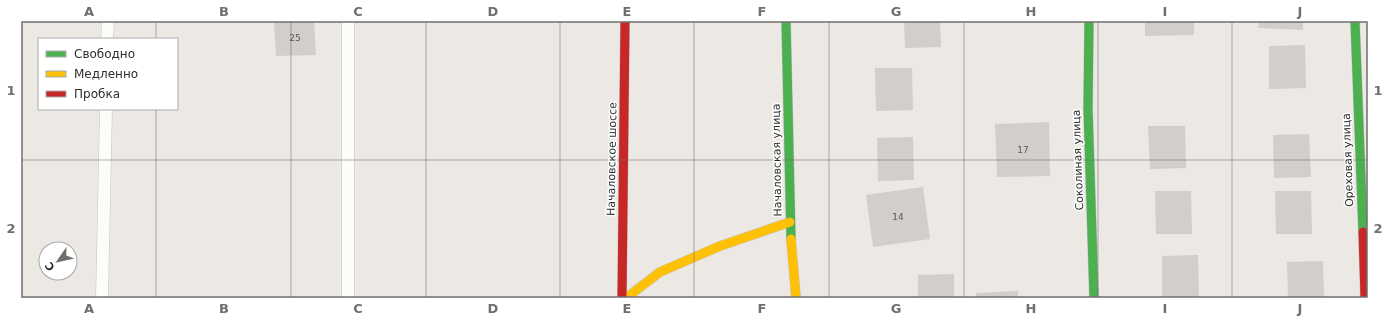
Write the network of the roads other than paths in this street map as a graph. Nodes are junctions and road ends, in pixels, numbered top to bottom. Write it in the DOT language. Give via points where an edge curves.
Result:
graph roads {
  1 [pos="108,21"];
  2 [pos="348,21"];
  3 [pos="625,21"];
  4 [pos="786,21"];
  5 [pos="1090,21"];
  6 [pos="1354,21"];
  7 [pos="107,38"];
  8 [pos="106,110"];
  9 [pos="790,222"];
  10 [pos="102,298"];
  11 [pos="348,298"];
  12 [pos="622,298"];
  13 [pos="626,298"];
  14 [pos="796,298"];
  15 [pos="1094,298"];
  16 [pos="1365,298"];
  1 -- 7 [label="lane"];
  2 -- 11 [label="lane"];
  3 -- 12 [label="street, Началовское шоссе"];
  4 -- 9 [label="street, Началовская улица"];
  5 -- 15 [label="street, Соколиная улица" via="1088,108"];
  6 -- 16 [label="street, Ореховая улица"];
  8 -- 10 [label="lane"];
  9 -- 13 [label="street" via="720,246 660,272"];
  9 -- 14 [label="street, Началовская улица"];
}
